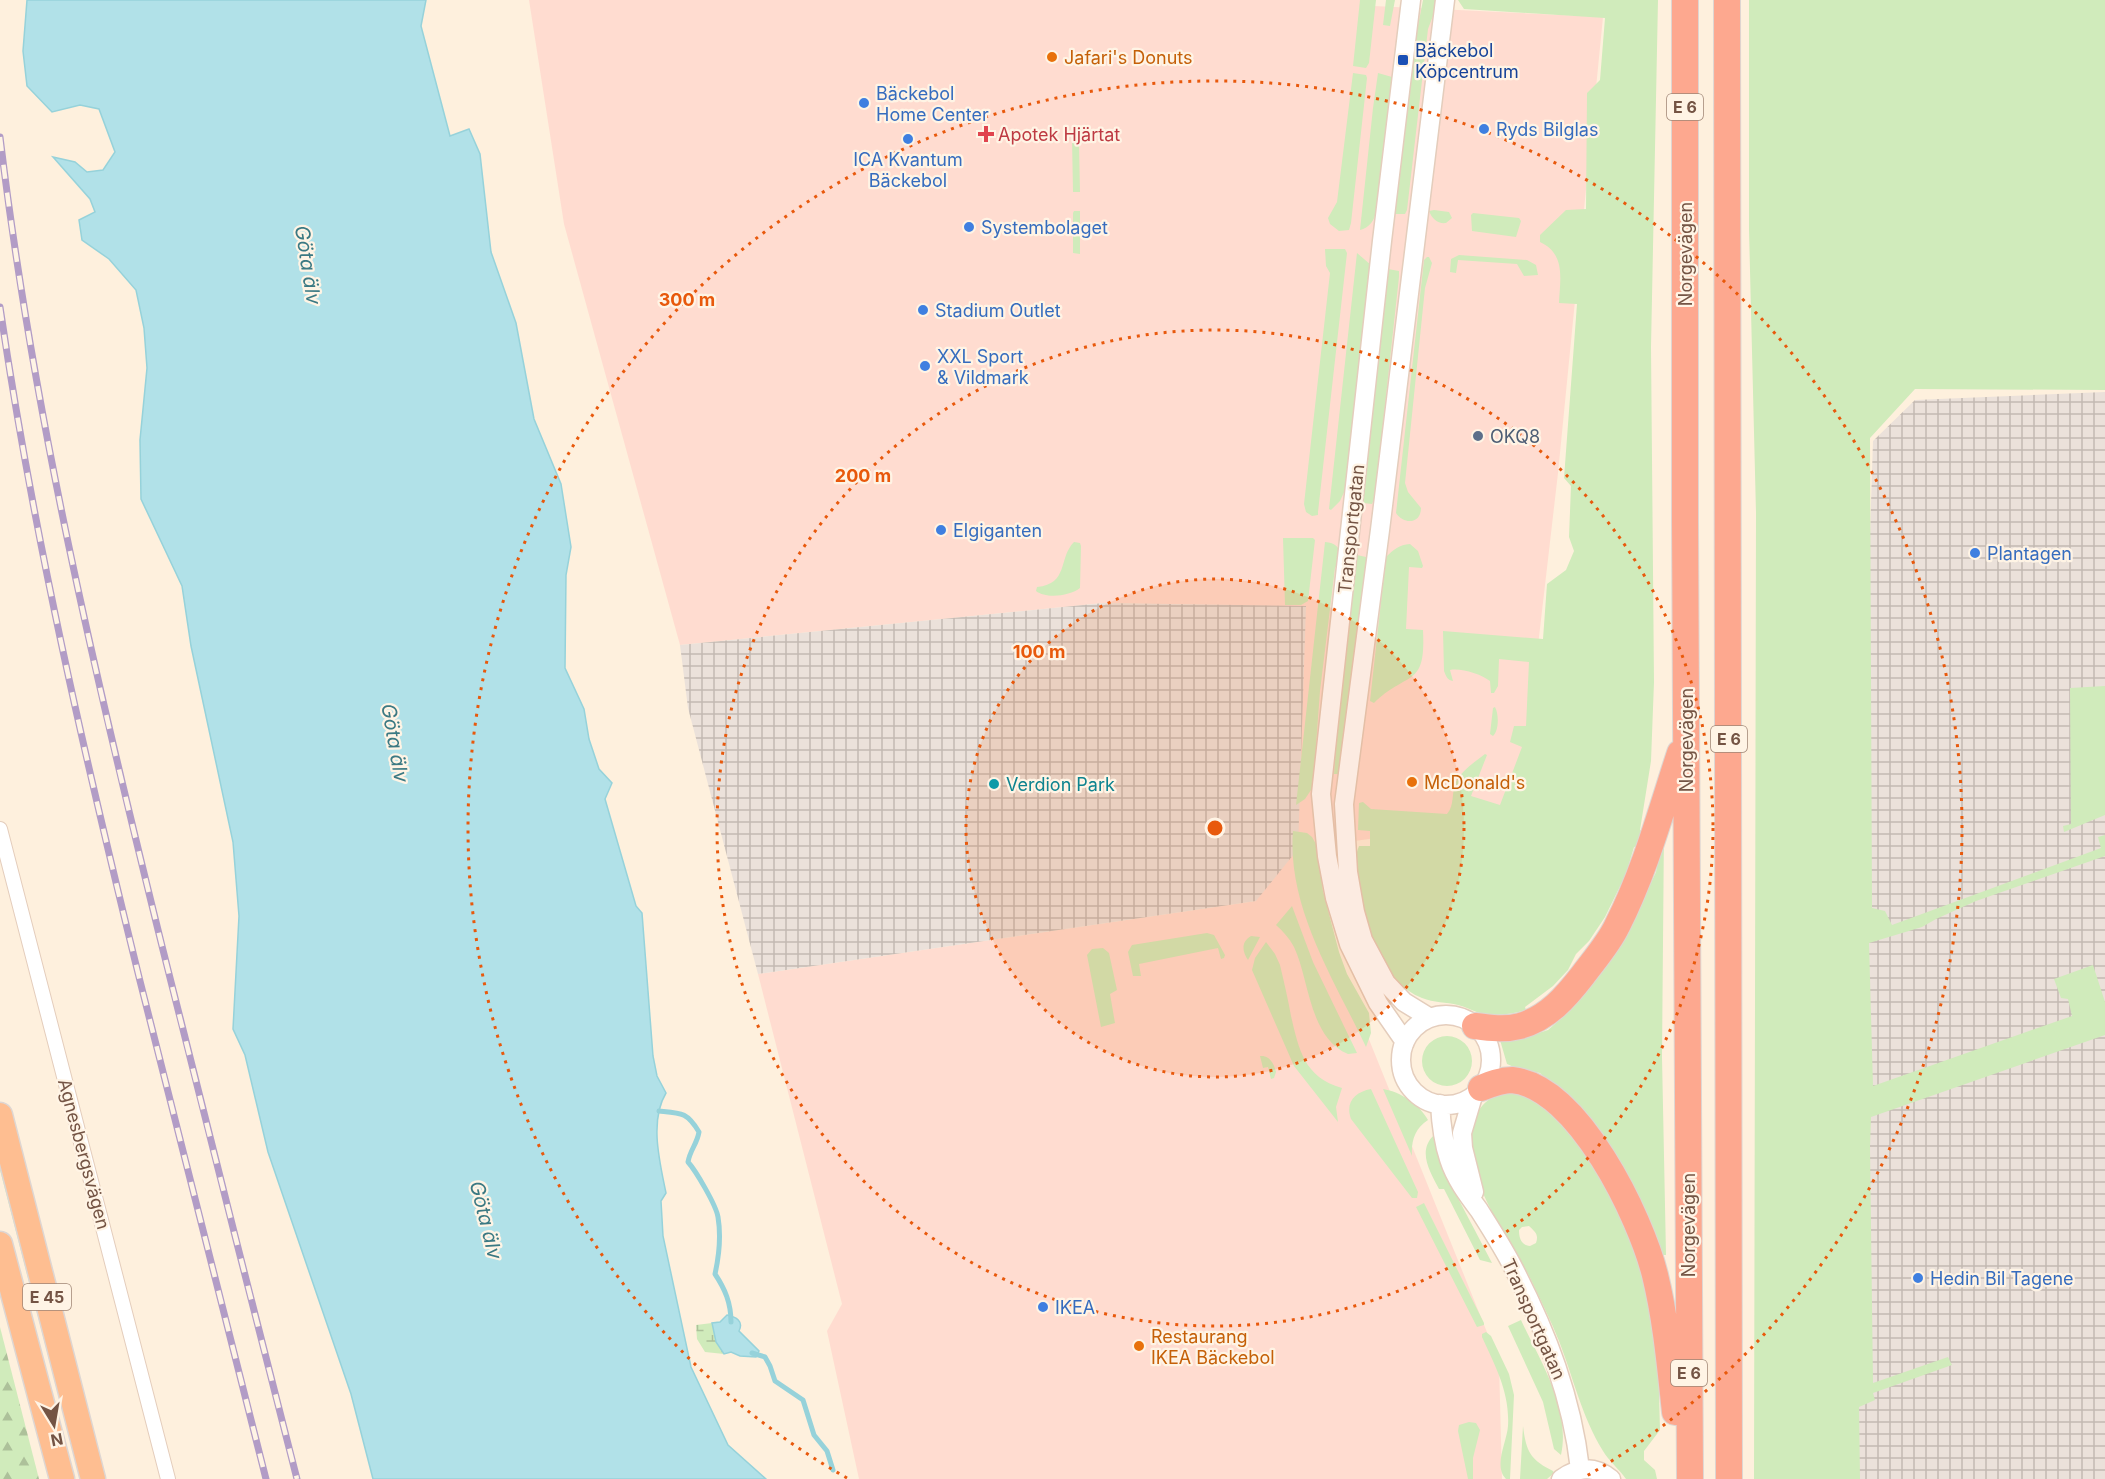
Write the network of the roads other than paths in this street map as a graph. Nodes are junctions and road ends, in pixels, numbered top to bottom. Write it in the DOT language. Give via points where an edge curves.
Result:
graph roads {
  1 [pos="1411,0"];
  2 [pos="1445,0"];
  3 [pos="1685,0"];
  4 [pos="1727,0"];
  5 [pos="1687,732"];
  6 [pos="0,829"];
  7 [pos="1430,1018"];
  8 [pos="1475,1026"];
  9 [pos="1405,1042"];
  10 [pos="1477,1092"];
  11 [pos="1440,1104"];
  12 [pos="0,1115"];
  13 [pos="1479,1211"];
  14 [pos="0,1244"];
  15 [pos="1580,1469"];
  16 [pos="62,1479"];
  17 [pos="93,1479"];
  18 [pos="168,1479"];
  19 [pos="1561,1479"];
  20 [pos="1611,1479"];
  21 [pos="1681,1479"];
  22 [pos="1690,1479"];
  23 [pos="1729,1479"];
  1 -- 9 [label="street, Transportgatan" via="1321,794 1327,856 1349,944 1378,1003"];
  2 -- 7 [label="street, Transportgatan" via="1344,804 1348,872 1363,940 1386,983 1404,1002"];
  3 -- 5 [label="highway, Norgevägen / E 6"];
  4 -- 23 [label="highway, E 6"];
  5 -- 8 [label="highway" via="1632,894 1595,960 1562,1001 1537,1019 1508,1028"];
  5 -- 22 [label="highway, Norgevägen / E 6"];
  6 -- 18 [label="street, Agnesbergsvägen"];
  7 -- 8 [label="street" via="1449,1015"];
  7 -- 9 [label="street" via="1415,1027"];
  8 -- 10 [label="street, Transportgatan" via="1491,1054 1490,1071"];
  9 -- 11 [label="street" via="1401,1057 1410,1088 1422,1098"];
  10 -- 11 [label="street" via="1457,1104"];
  10 -- 13 [label="street, Transportgatan" via="1462,1133"];
  10 -- 21 [label="highway" via="1509,1080 1537,1088 1553,1099 1597,1147 1623,1192 1655,1274 1665,1329"];
  11 -- 13 [label="street, Transportgatan" via="1443,1138 1450,1160 1460,1184"];
  12 -- 17 [label="highway, E 45"];
  13 -- 15 [label="street, Transportgatan" via="1514,1269 1550,1347 1571,1410"];
  14 -- 16 [label="highway, E 45"];
  15 -- 19 [label="street"];
  15 -- 20 [label="street" via="1598,1470"];
}
